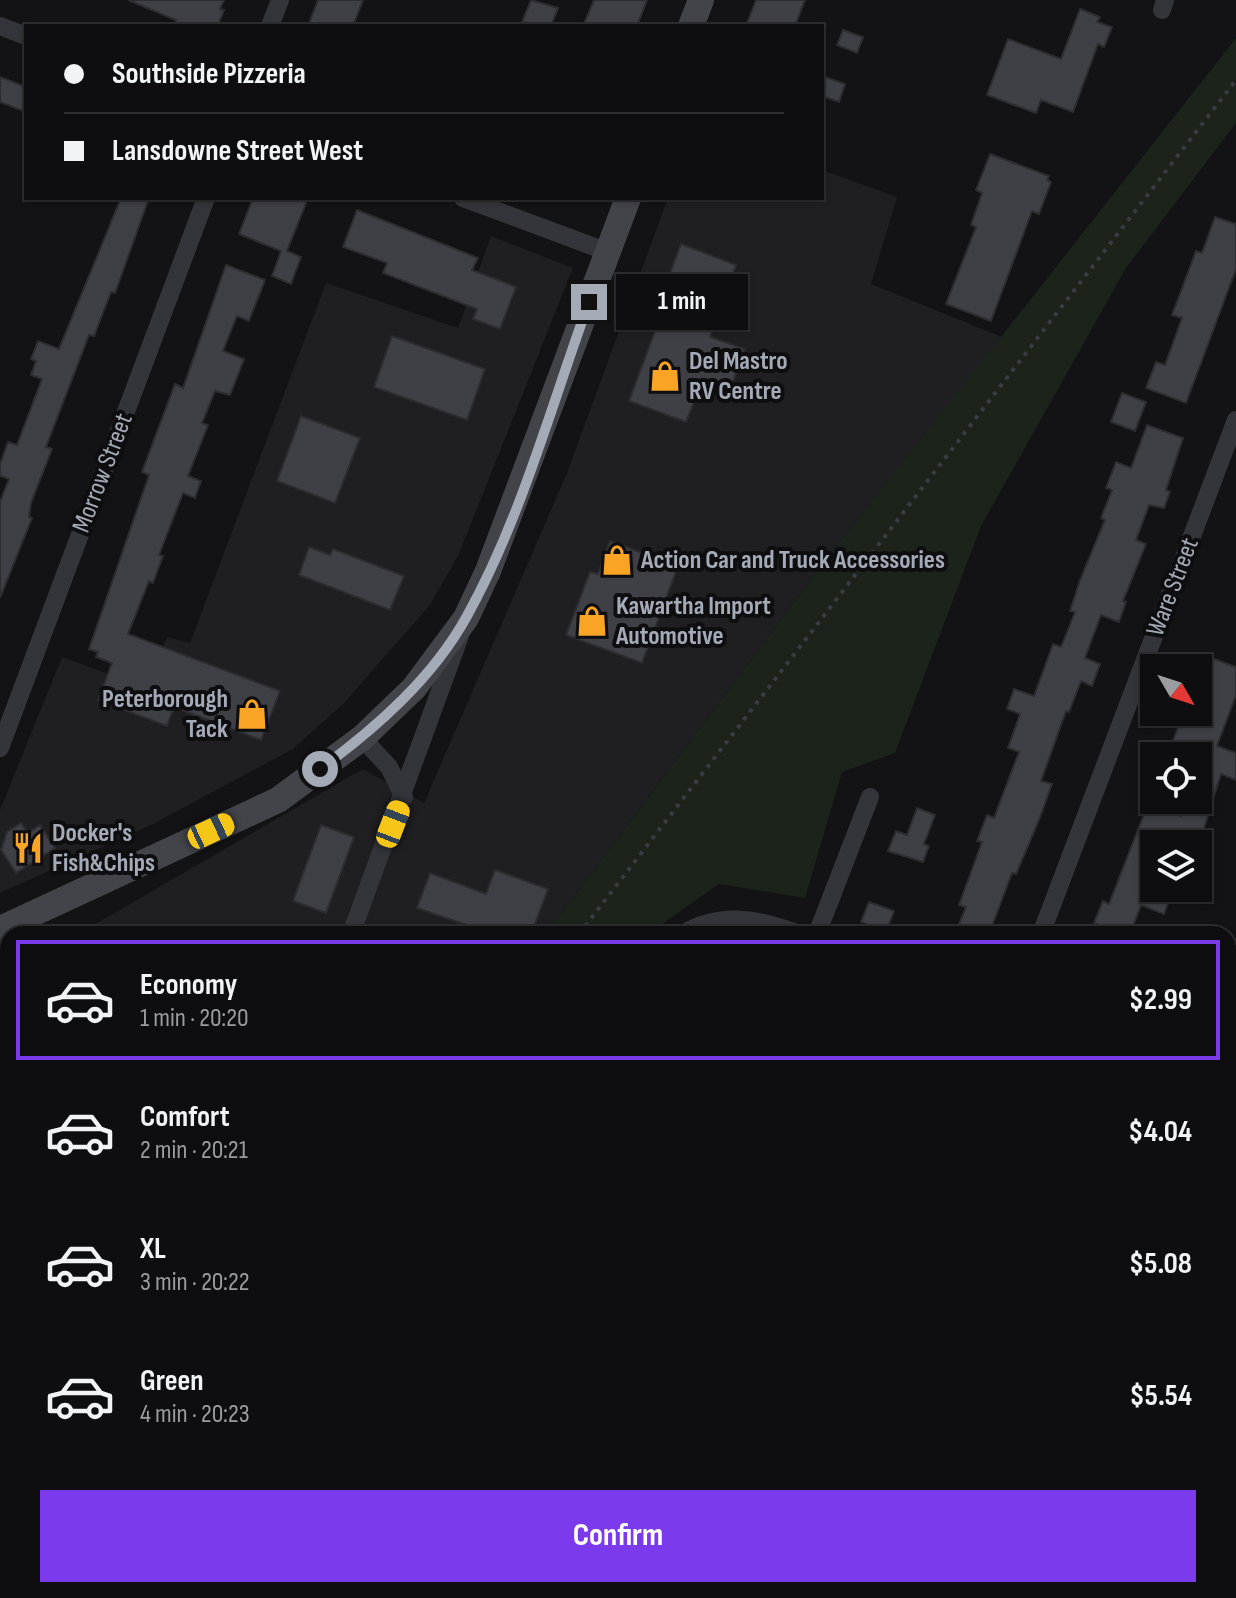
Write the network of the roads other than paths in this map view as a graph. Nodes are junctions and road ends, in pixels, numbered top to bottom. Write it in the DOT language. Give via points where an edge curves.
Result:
graph roads {
  1 [pos="280,0"];
  2 [pos="701,0"];
  3 [pos="271,24"];
  4 [pos="692,24"];
  5 [pos="0,26"];
  6 [pos="24,35"];
  7 [pos="205,200"];
  8 [pos="468,200"];
  9 [pos="627,200"];
  10 [pos="608,252"];
  11 [pos="1236,420"];
  12 [pos="466,618"];
  13 [pos="362,738"];
  14 [pos="0,748"];
  15 [pos="404,797"];
  16 [pos="870,797"];
  17 [pos="6,926"];
  18 [pos="354,926"];
  19 [pos="702,926"];
  20 [pos="778,926"];
  21 [pos="820,926"];
  22 [pos="1044,926"];
  1 -- 3 [label="street"];
  2 -- 4 [label="main road"];
  5 -- 6 [label="street"];
  7 -- 14 [label="street, Morrow Street"];
  8 -- 10 [label="street"];
  9 -- 10 [label="main road"];
  10 -- 12 [label="main road" via="511,518"];
  11 -- 22 [label="street, Ware Street"];
  12 -- 13 [label="main road" via="414,688"];
  12 -- 15 [label="street"];
  13 -- 15 [label="street" via="389,767"];
  13 -- 17 [label="main road" via="278,800"];
  15 -- 18 [label="street"];
  16 -- 21 [label="street"];
  19 -- 20 [label="street" via="741,919"];
}
